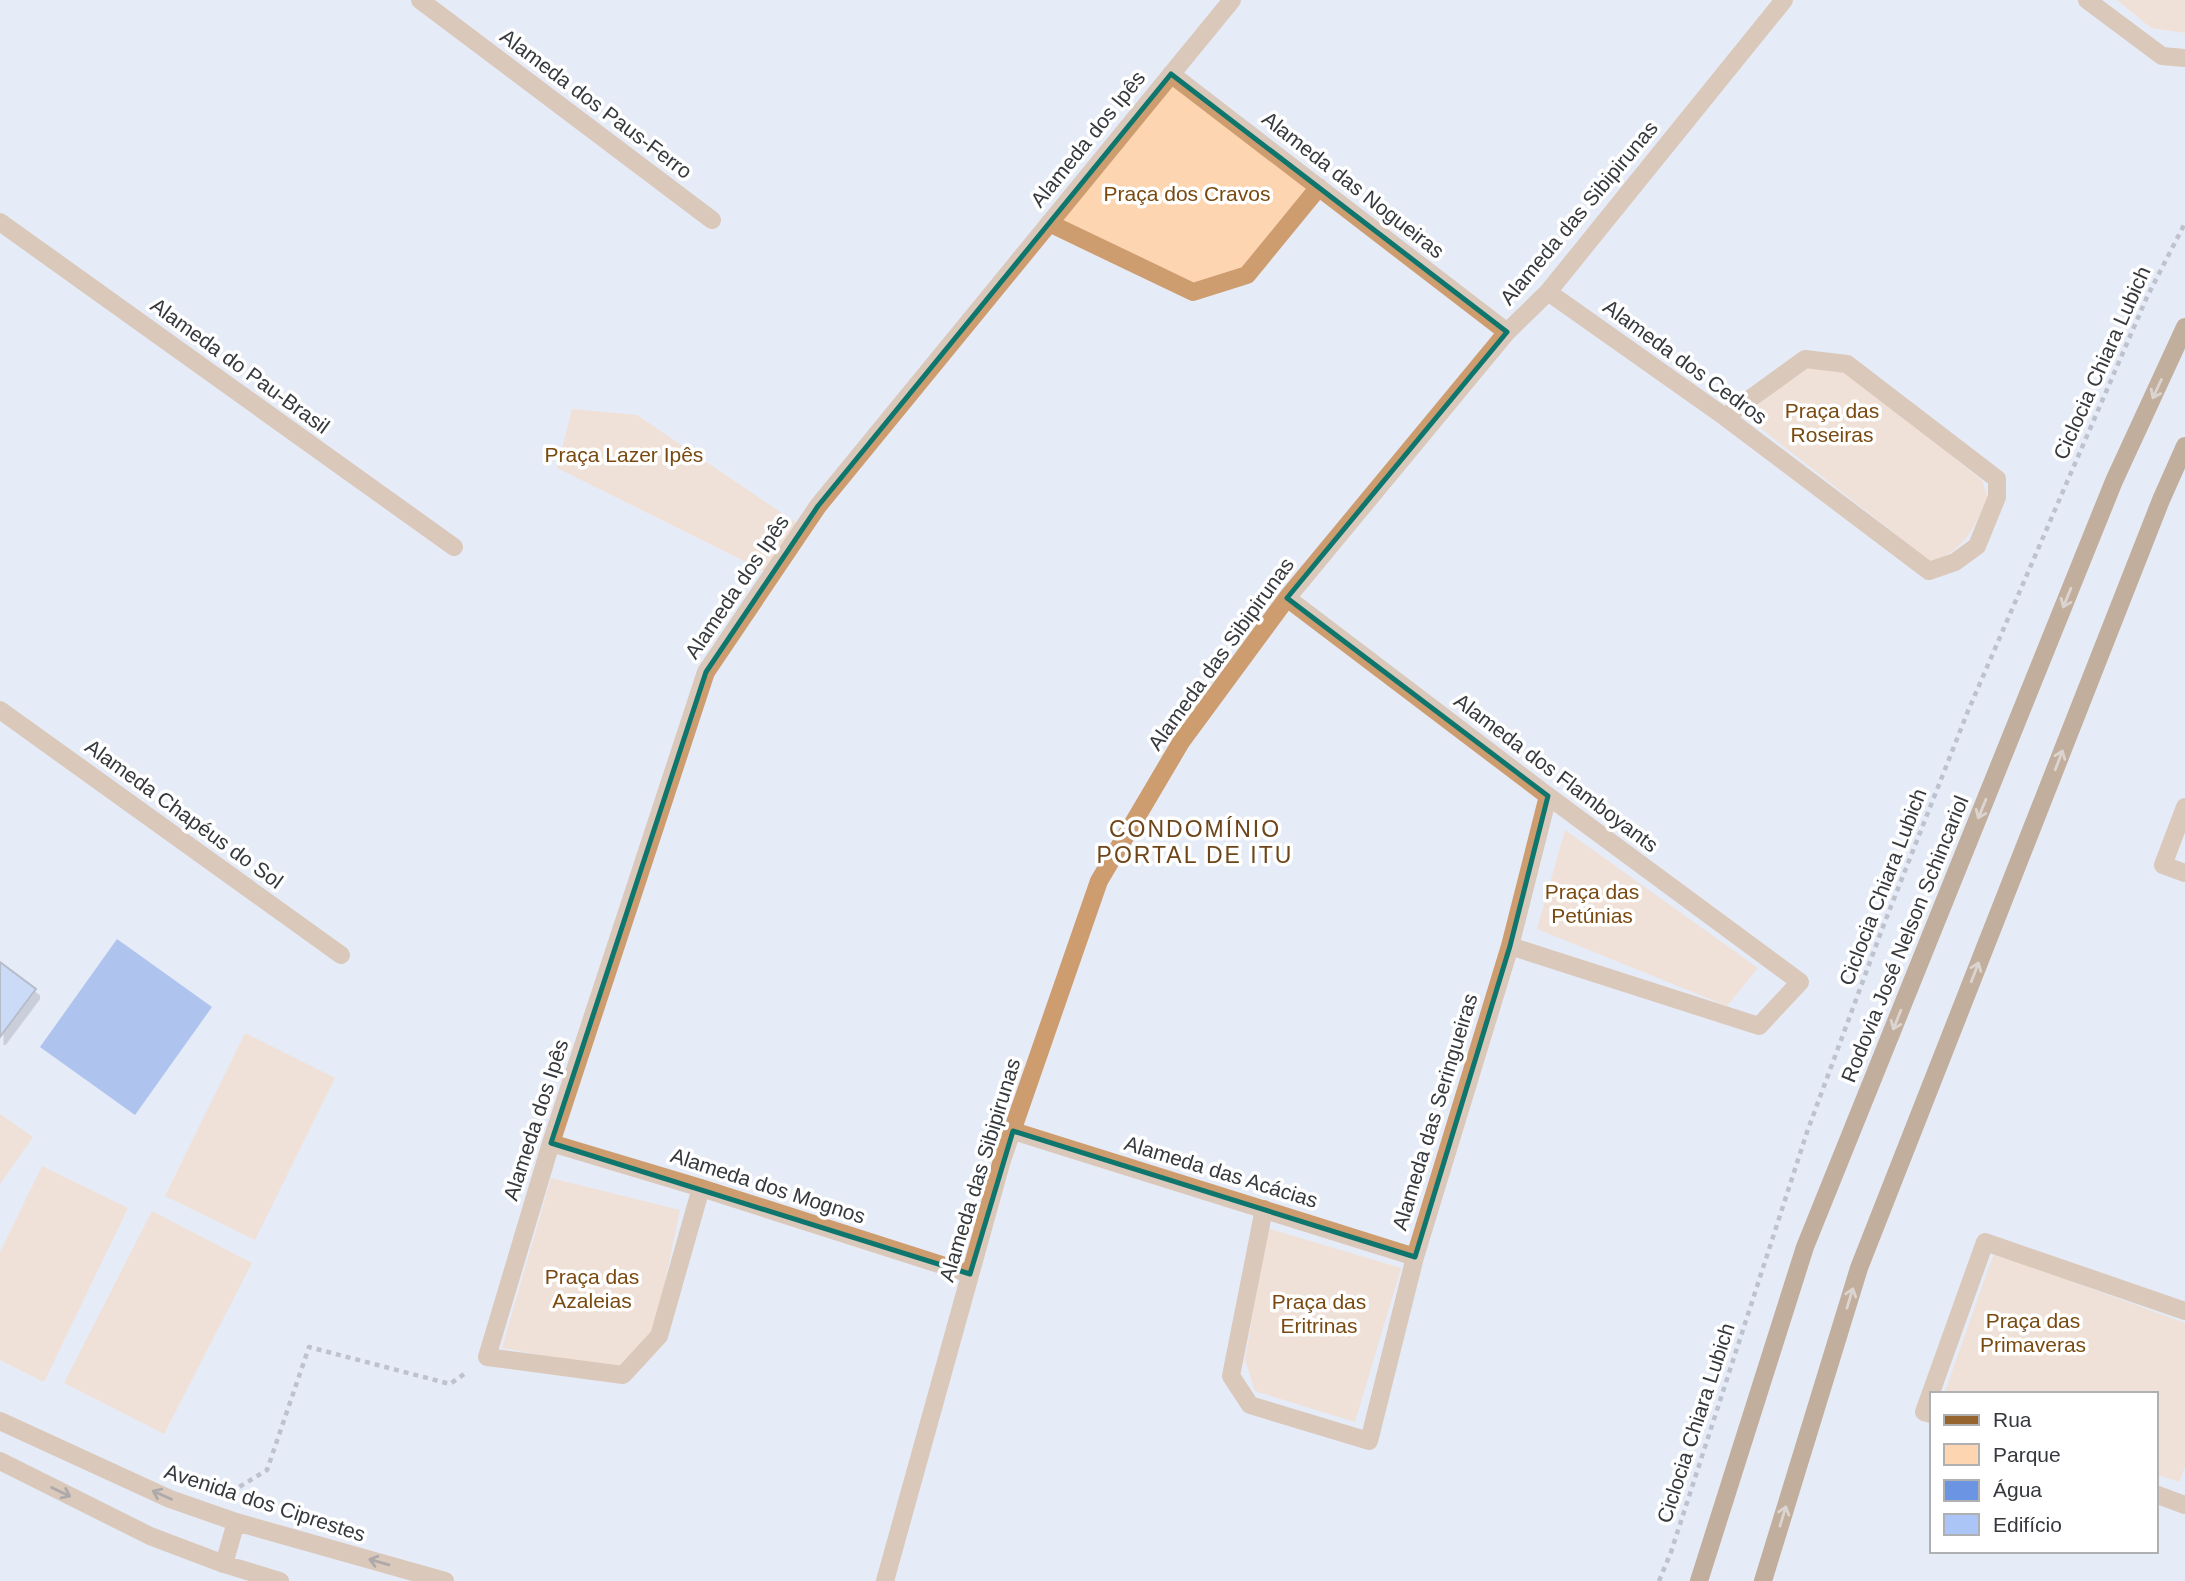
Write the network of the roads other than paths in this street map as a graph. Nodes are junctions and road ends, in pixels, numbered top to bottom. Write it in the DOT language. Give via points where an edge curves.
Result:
graph roads {
  1 [pos="420,0"];
  2 [pos="1232,0"];
  3 [pos="1784,0"];
  4 [pos="2087,0"];
  5 [pos="2185,58"];
  6 [pos="1171,74"];
  7 [pos="1319,187"];
  8 [pos="712,220"];
  9 [pos="0,222"];
  10 [pos="1049,223"];
  11 [pos="1548,292"];
  12 [pos="2185,327"];
  13 [pos="1507,332"];
  14 [pos="1725,417"];
  15 [pos="2185,446"];
  16 [pos="454,547"];
  17 [pos="1287,598"];
  18 [pos="0,710"];
  19 [pos="1548,796"];
  20 [pos="2185,807"];
  21 [pos="2185,873"];
  22 [pos="1510,946"];
  23 [pos="341,955"];
  24 [pos="1013,1131"];
  25 [pos="551,1143"];
  26 [pos="701,1188"];
  27 [pos="1264,1209"];
  28 [pos="1415,1257"];
  29 [pos="970,1274"];
  30 [pos="2185,1311"];
  31 [pos="1934,1392"];
  32 [pos="0,1421"];
  33 [pos="0,1461"];
  34 [pos="2157,1495"];
  35 [pos="2185,1505"];
  36 [pos="236,1522"];
  37 [pos="224,1563"];
  38 [pos="280,1581"];
  39 [pos="445,1581"];
  40 [pos="885,1581"];
  41 [pos="1699,1581"];
  42 [pos="1763,1581"];
  1 -- 8 [label="street, Alameda dos Paus-Ferro"];
  2 -- 6 [label="street, Alameda dos Ipês"];
  3 -- 11 [label="street, Alameda das Sibipirunas"];
  4 -- 5 [label="street" via="2162,56"];
  6 -- 7 [label="street, Alameda das Nogueiras"];
  6 -- 10 [label="street, Alameda dos Ipês"];
  7 -- 10 [label="street" via="1247,275 1193,292"];
  7 -- 13 [label="street, Alameda das Nogueiras"];
  9 -- 16 [label="street, Alameda do Pau-Brasil"];
  10 -- 25 [label="street, Alameda dos Ipês" via="818,506 706,672"];
  11 -- 13 [label="street, Alameda das Sibipirunas"];
  11 -- 14 [label="street, Alameda dos Cedros"];
  12 -- 41 [label="main road, Rodovia José Nelson Schincariol, one-way" via="2114,481 1805,1247"];
  13 -- 17 [label="street, Alameda das Sibipirunas"];
  14 -- 14 [label="street, Alameda dos Cedros" via="1929,571 1955,562 1977,546 1997,497 1997,479 1847,364 1805,359"];
  42 -- 15 [label="main road, one-way" via="1859,1268"];
  17 -- 19 [label="street, Alameda dos Flamboyants"];
  17 -- 24 [label="street, Alameda das Sibipirunas" via="1181,742 1099,881"];
  18 -- 23 [label="street, Alameda Chapéus do Sol"];
  19 -- 22 [label="street, Alameda das Seringueiras"];
  19 -- 22 [label="street, Alameda dos Flamboyants" via="1800,982 1759,1026"];
  20 -- 21 [label="street" via="2163,865"];
  22 -- 28 [label="street, Alameda das Seringueiras"];
  24 -- 27 [label="street, Alameda das Acácias"];
  24 -- 29 [label="street, Alameda das Sibipirunas"];
  25 -- 26 [label="street, Alameda dos Mognos"];
  25 -- 26 [label="street, Alameda dos Ipês" via="487,1357 623,1376 659,1336"];
  26 -- 29 [label="street, Alameda dos Mognos"];
  27 -- 28 [label="street, Alameda das Acácias"];
  27 -- 28 [label="street, Alameda das Seringueiras" via="1231,1376 1250,1405 1368,1441"];
  29 -- 40 [label="street, Alameda das Sibipirunas"];
  30 -- 31 [label="street" via="1985,1242"];
  36 -- 32 [label="street, Avenida dos Ciprestes, one-way" via="170,1499"];
  33 -- 37 [label="street, one-way" via="150,1536"];
  34 -- 35 [label="street"];
  36 -- 37 [label="street"];
  39 -- 36 [label="street, Avenida dos Ciprestes, one-way"];
  37 -- 38 [label="street"];
}
